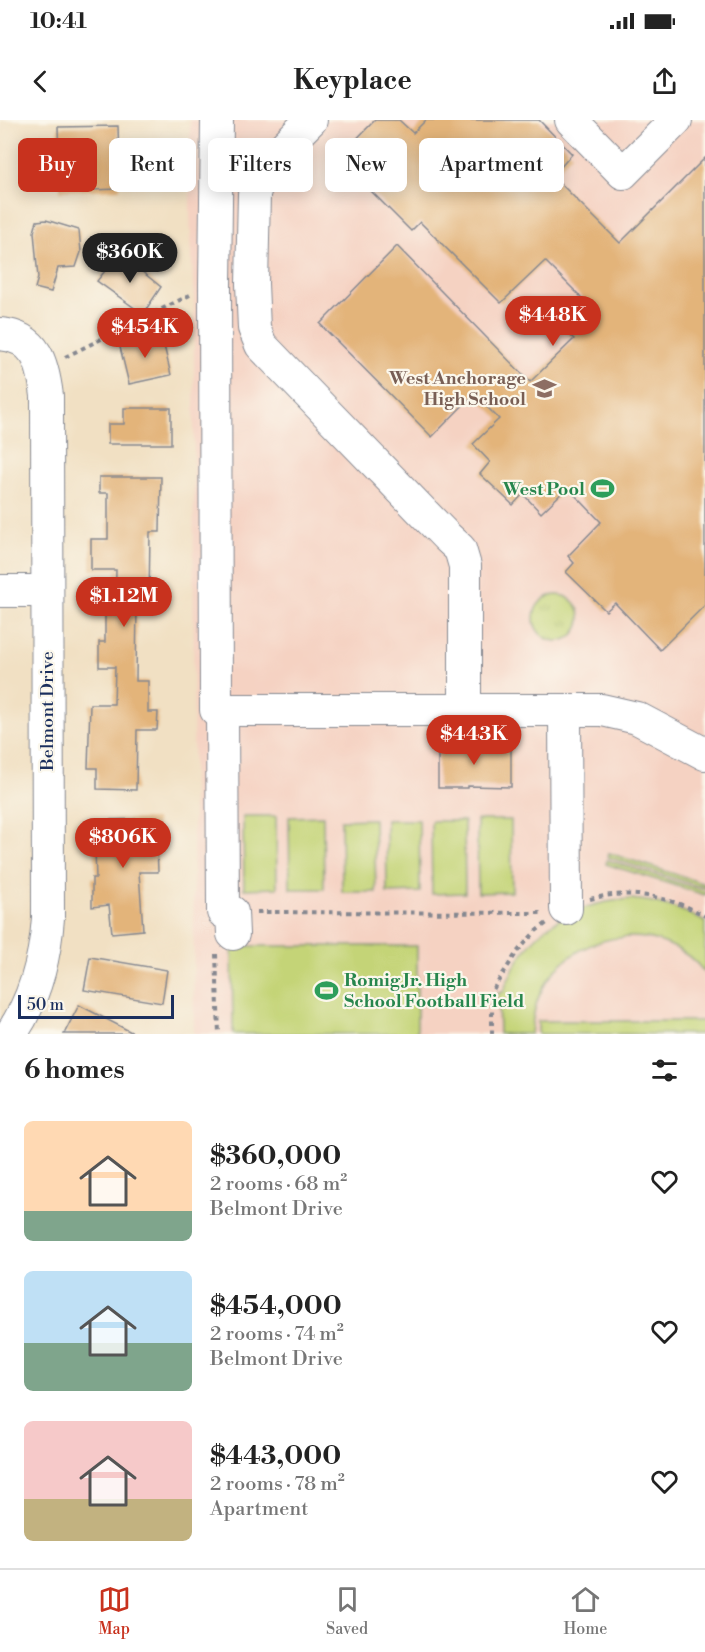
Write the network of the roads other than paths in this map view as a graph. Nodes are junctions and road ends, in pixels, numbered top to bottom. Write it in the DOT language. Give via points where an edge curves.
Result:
graph roads {
  1 [pos="217,120"];
  2 [pos="571,120"];
  3 [pos="675,120"];
  4 [pos="298,132"];
  5 [pos="0,334"];
  6 [pos="0,591"];
  7 [pos="47,591"];
  8 [pos="222,710"];
  9 [pos="465,710"];
  10 [pos="565,710"];
  11 [pos="705,754"];
  12 [pos="557,911"];
  13 [pos="227,931"];
  14 [pos="11,1034"];
  1 -- 8 [label="street" via="216,710"];
  2 -- 3 [label="street" via="623,172"];
  4 -- 9 [label="street" via="260,175 254,194 254,328 261,345 460,549 465,566"];
  5 -- 7 [label="street, Belmont Drive" via="32,346 43,368 48,396"];
  6 -- 7 [label="street"];
  7 -- 14 [label="street, Belmont Drive" via="48,918 43,960 31,998"];
  8 -- 9 [label="street"];
  8 -- 13 [label="street" via="223,912"];
  9 -- 10 [label="street"];
  10 -- 11 [label="street" via="602,710 636,718"];
  10 -- 12 [label="street"];
}
